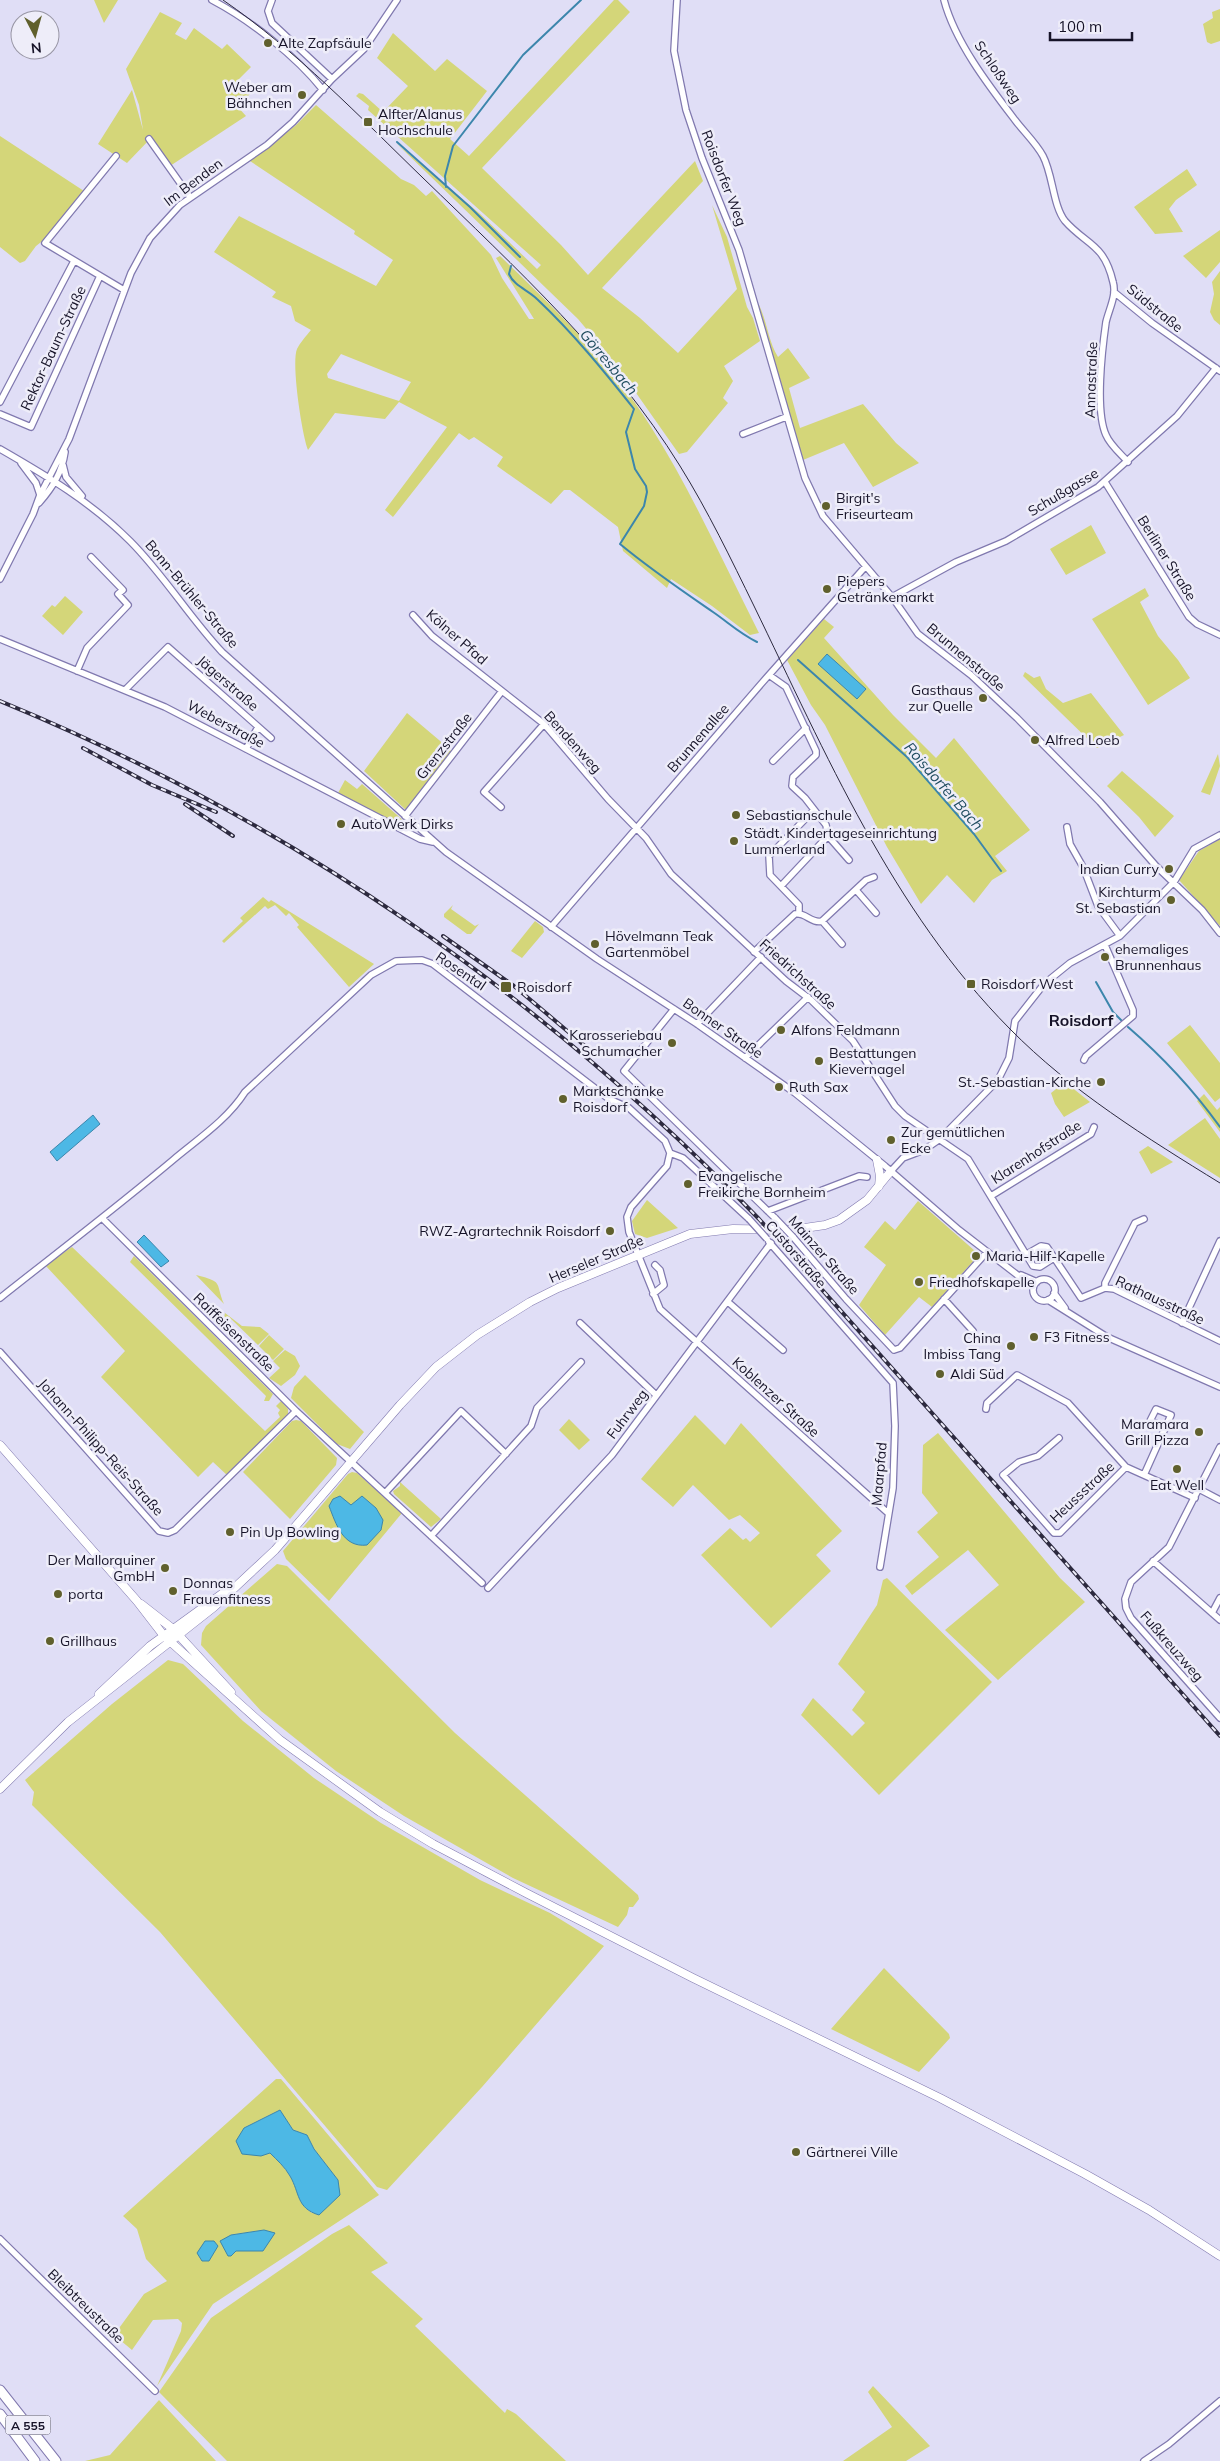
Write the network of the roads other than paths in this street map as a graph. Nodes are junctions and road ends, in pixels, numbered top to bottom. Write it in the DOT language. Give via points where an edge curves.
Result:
graph roads {
  1 [pos="212,0"];
  2 [pos="272,0"];
  3 [pos="397,0"];
  4 [pos="677,0"];
  5 [pos="944,0"];
  6 [pos="332,78"];
  7 [pos="323,90"];
  8 [pos="149,139"];
  9 [pos="1041,153"];
  10 [pos="116,156"];
  11 [pos="190,197"];
  12 [pos="74,261"];
  13 [pos="100,276"];
  14 [pos="124,290"];
  15 [pos="1114,292"];
  16 [pos="770,362"];
  17 [pos="1218,370"];
  18 [pos="0,402"];
  19 [pos="0,414"];
  20 [pos="786,417"];
  21 [pos="743,434"];
  22 [pos="65,448"];
  23 [pos="0,449"];
  24 [pos="18,459"];
  25 [pos="1128,462"];
  26 [pos="64,463"];
  27 [pos="49,477"];
  28 [pos="55,481"];
  29 [pos="1105,482"];
  30 [pos="40,495"];
  31 [pos="87,502"];
  32 [pos="38,504"];
  33 [pos="90,558"];
  34 [pos="866,567"];
  35 [pos="0,580"];
  36 [pos="892,597"];
  37 [pos="413,615"];
  38 [pos="1220,635"];
  39 [pos="0,639"];
  40 [pos="77,671"];
  41 [pos="769,675"];
  42 [pos="485,678"];
  43 [pos="125,690"];
  44 [pos="502,691"];
  45 [pos="544,724"];
  46 [pos="258,727"];
  47 [pos="806,728"];
  48 [pos="271,738"];
  49 [pos="246,749"];
  50 [pos="773,761"];
  51 [pos="501,807"];
  52 [pos="814,810"];
  53 [pos="406,816"];
  54 [pos="1067,827"];
  55 [pos="636,829"];
  56 [pos="1220,835"];
  57 [pos="828,836"];
  58 [pos="435,842"];
  59 [pos="849,860"];
  60 [pos="874,877"];
  61 [pos="1174,882"];
  62 [pos="781,886"];
  63 [pos="856,890"];
  64 [pos="800,913"];
  65 [pos="876,913"];
  66 [pos="822,921"];
  67 [pos="551,927"];
  68 [pos="1220,933"];
  69 [pos="1120,936"];
  70 [pos="842,944"];
  71 [pos="1106,945"];
  72 [pos="754,952"];
  73 [pos="761,957"];
  74 [pos="808,997"];
  75 [pos="674,1009"];
  76 [pos="697,1024"];
  77 [pos="745,1058"];
  78 [pos="1084,1060"];
  79 [pos="1094,1127"];
  80 [pos="940,1138"];
  81 [pos="670,1153"];
  82 [pos="877,1160"];
  83 [pos="891,1171"];
  84 [pos="867,1177"];
  85 [pos="879,1186"];
  86 [pos="991,1196"];
  87 [pos="768,1211"];
  88 [pos="103,1219"];
  89 [pos="1144,1219"];
  90 [pos="769,1241"];
  91 [pos="1220,1241"];
  92 [pos="988,1252"];
  93 [pos="638,1254"];
  94 [pos="1026,1254"];
  95 [pos="1054,1258"];
  96 [pos="655,1264"];
  97 [pos="1035,1285"];
  98 [pos="1105,1288"];
  99 [pos="1054,1293"];
  100 [pos="653,1294"];
  101 [pos="0,1298"];
  102 [pos="944,1299"];
  103 [pos="1048,1300"];
  104 [pos="728,1302"];
  105 [pos="1066,1310"];
  106 [pos="580,1322"];
  107 [pos="1182,1323"];
  108 [pos="973,1330"];
  109 [pos="1220,1341"];
  110 [pos="697,1344"];
  111 [pos="783,1350"];
  112 [pos="0,1352"];
  113 [pos="581,1362"];
  114 [pos="893,1383"];
  115 [pos="1220,1387"];
  116 [pos="656,1395"];
  117 [pos="986,1409"];
  118 [pos="296,1411"];
  119 [pos="1165,1427"];
  120 [pos="1059,1438"];
  121 [pos="0,1445"];
  122 [pos="1220,1447"];
  123 [pos="506,1454"];
  124 [pos="350,1461"];
  125 [pos="1126,1468"];
  126 [pos="1144,1475"];
  127 [pos="1200,1489"];
  128 [pos="385,1493"];
  129 [pos="1195,1498"];
  130 [pos="1220,1500"];
  131 [pos="888,1513"];
  132 [pos="431,1536"];
  133 [pos="1153,1561"];
  134 [pos="880,1567"];
  135 [pos="245,1578"];
  136 [pos="482,1583"];
  137 [pos="488,1588"];
  138 [pos="1220,1598"];
  139 [pos="136,1601"];
  140 [pos="1212,1614"];
  141 [pos="1220,1620"];
  142 [pos="173,1629"];
  143 [pos="180,1635"];
  144 [pos="164,1636"];
  145 [pos="171,1642"];
  146 [pos="89,1704"];
  147 [pos="246,1711"];
  148 [pos="1220,1718"];
  149 [pos="0,1789"];
  150 [pos="0,2239"];
  151 [pos="1220,2256"];
  152 [pos="0,2390"];
  153 [pos="156,2391"];
  154 [pos="1220,2401"];
  155 [pos="0,2414"];
  156 [pos="35,2461"];
  157 [pos="56,2461"];
  158 [pos="1144,2461"];
  1 -- 7 [label="street" via="256,29 305,70"];
  2 -- 6 [label="street" via="268,11 272,23"];
  3 -- 6 [label="street, Im Benden" via="364,49"];
  4 -- 16 [label="street, Roisdorfer Weg" via="673,45 682,96 702,158 742,260"];
  5 -- 9 [label="street, Schloßweg" via="963,44"];
  6 -- 7 [label="street, Im Benden"];
  7 -- 11 [label="street, Im Benden" via="267,145"];
  8 -- 11 [label="street"];
  9 -- 15 [label="street, Südstraße" via="1050,170 1061,214 1066,222 1098,248 1106,262"];
  10 -- 12 [label="street" via="45,243"];
  11 -- 14 [label="street, Im Benden" via="166,218 150,238"];
  12 -- 13 [label="street"];
  12 -- 18 [label="street"];
  13 -- 14 [label="street"];
  13 -- 19 [label="street, Rektor-Baum-Straße" via="31,427"];
  14 -- 22 [label="street, Im Benden"];
  15 -- 17 [label="street, Südstraße"];
  15 -- 25 [label="street, Annastraße" via="1106,322 1100,400 1107,438"];
  16 -- 20 [label="street, Brunnenstraße"];
  17 -- 25 [label="street, Schußgasse" via="1177,416"];
  20 -- 21 [label="street"];
  20 -- 34 [label="street, Brunnenstraße" via="805,478 823,516"];
  22 -- 26 [label="street, Im Benden"];
  22 -- 27 [label="street, Im Benden"];
  23 -- 24 [label="street, Bonn-Brühler-Straße"];
  24 -- 27 [label="street, Bonn-Brühler-Straße"];
  24 -- 30 [label="street, Bonn-Brühler-Straße"];
  25 -- 29 [label="street, Schußgasse"];
  26 -- 28 [label="street, Im Benden"];
  26 -- 31 [label="street" via="66,477"];
  27 -- 28 [label="street, Bonn-Brühler-Straße"];
  27 -- 30 [label="street, Im Benden"];
  28 -- 31 [label="street, Bonn-Brühler-Straße"];
  28 -- 32 [label="street, Im Benden"];
  29 -- 36 [label="street, Schußgasse" via="1006,541 956,562"];
  29 -- 38 [label="street, Berliner Straße" via="1189,616 1197,624"];
  30 -- 32 [label="street, Im Benden"];
  31 -- 53 [label="street, Bonn-Brühler-Straße" via="139,550 222,652"];
  32 -- 35 [label="street"];
  33 -- 40 [label="street" via="122,590 118,594 128,605 87,648"];
  34 -- 36 [label="street, Brunnenstraße"];
  34 -- 41 [label="street, Brunnenallee"];
  36 -- 61 [label="street, Brunnenstraße" via="918,634 971,675 1017,718"];
  37 -- 42 [label="street, Kölner Pfad" via="432,636"];
  39 -- 40 [label="street, Weberstraße"];
  40 -- 43 [label="street, Weberstraße"];
  41 -- 47 [label="street" via="786,687"];
  41 -- 55 [label="street, Brunnenallee"];
  42 -- 44 [label="street, Bendenweg"];
  43 -- 46 [label="street, Jägerstraße" via="168,647"];
  43 -- 49 [label="street, Weberstraße" via="172,710"];
  44 -- 45 [label="street, Bendenweg"];
  44 -- 53 [label="street, Grenzstraße"];
  45 -- 51 [label="street" via="484,792"];
  45 -- 55 [label="street, Bendenweg"];
  46 -- 48 [label="street, Jägerstraße"];
  46 -- 49 [label="street"];
  47 -- 50 [label="street"];
  47 -- 52 [label="street" via="816,755 791,782"];
  49 -- 58 [label="street, Weberstraße" via="420,839"];
  52 -- 57 [label="street" via="826,825"];
  52 -- 62 [label="street" via="769,856 770,875"];
  53 -- 58 [label="street, Bonner Straße"];
  54 -- 69 [label="street" via="1070,844 1098,906"];
  55 -- 67 [label="street, Brunnenallee"];
  55 -- 72 [label="street, Friedrichstraße" via="671,874"];
  56 -- 61 [label="street" via="1194,849"];
  57 -- 59 [label="street"];
  57 -- 62 [label="street"];
  58 -- 67 [label="street, Bonner Straße"];
  60 -- 63 [label="street"];
  61 -- 68 [label="street, Brunnenstraße"];
  61 -- 69 [label="street"];
  62 -- 64 [label="street" via="799,904"];
  63 -- 65 [label="street"];
  63 -- 66 [label="street"];
  64 -- 66 [label="street" via="816,922"];
  64 -- 72 [label="street"];
  66 -- 70 [label="street"];
  67 -- 75 [label="street, Bonner Straße"];
  69 -- 71 [label="street"];
  71 -- 78 [label="street" via="1133,1016"];
  71 -- 80 [label="street" via="1070,963 1030,1000 1013,1027 1005,1070"];
  72 -- 73 [label="street, Friedrichstraße"];
  73 -- 74 [label="street, Friedrichstraße"];
  73 -- 76 [label="street"];
  74 -- 77 [label="street"];
  74 -- 80 [label="street, Friedrichstraße" via="853,1041 895,1106"];
  75 -- 76 [label="street, Bonner Straße"];
  75 -- 87 [label="street, Mainzer Straße" via="624,1071"];
  76 -- 77 [label="street, Bonner Straße"];
  77 -- 82 [label="street, Bonner Straße" via="795,1093"];
  79 -- 86 [label="street, Klarenhofstraße" via="1091,1134"];
  80 -- 83 [label="street" via="924,1150 903,1158"];
  80 -- 86 [label="street" via="968,1159"];
  81 -- 88 [label="street, Rosental" via="665,1141 628,1108 609,1099 441,968 422,960 396,961 371,975 250,1087 220,1120"];
  81 -- 90 [label="street, Custorstraße, bridge" via="683,1158"];
  81 -- 93 [label="street" via="667,1166 628,1212 628,1225"];
  82 -- 83 [label="street, Bonner Straße"];
  82 -- 85 [label="main road"];
  83 -- 85 [label="main road, Herseler Straße"];
  83 -- 92 [label="street, Bonner Straße"];
  84 -- 87 [label="street" via="858,1176"];
  85 -- 93 [label="main road, Herseler Straße" via="852,1211 825,1225 800,1229 710,1230 690,1234"];
  86 -- 94 [label="street"];
  87 -- 102 [label="street, Mainzer Straße, bridge" via="894,1350"];
  88 -- 101 [label="street, Rosental"];
  88 -- 118 [label="street, Raiffeisenstraße"];
  89 -- 98 [label="street" via="1135,1222"];
  90 -- 104 [label="street, Fuhrweg"];
  90 -- 114 [label="street, Custorstraße"];
  91 -- 107 [label="street"];
  92 -- 97 [label="street, Bonner Straße"];
  92 -- 102 [label="street"];
  93 -- 100 [label="street, Koblenzer Straße"];
  93 -- 124 [label="main road, Herseler Straße" via="530,1302 476,1335 426,1377"];
  94 -- 95 [label="street" via="1045,1246"];
  94 -- 95 [label="street" via="1033,1266 1040,1267"];
  95 -- 98 [label="street, Rathausstraße" via="1081,1298"];
  96 -- 100 [label="street" via="664,1285"];
  97 -- 99 [label="street" via="1041,1280 1050,1281"];
  97 -- 103 [label="street" via="1037,1298"];
  98 -- 107 [label="street, Rathausstraße" via="1114,1289"];
  99 -- 103 [label="street"];
  99 -- 105 [label="street"];
  100 -- 110 [label="street, Koblenzer Straße" via="660,1309"];
  102 -- 108 [label="street"];
  103 -- 105 [label="street"];
  104 -- 110 [label="street, Fuhrweg"];
  104 -- 111 [label="street"];
  105 -- 115 [label="street" via="1107,1337"];
  106 -- 116 [label="street"];
  107 -- 109 [label="street, Rathausstraße"];
  110 -- 116 [label="street, Fuhrweg"];
  110 -- 131 [label="street, Koblenzer Straße"];
  112 -- 118 [label="street, Johann-Philipp-Reis-Straße" via="164,1533 175,1530"];
  113 -- 123 [label="street" via="537,1408 532,1426"];
  114 -- 131 [label="street, Maarpfad" via="893,1488"];
  116 -- 137 [label="street, Fuhrweg" via="612,1455"];
  117 -- 125 [label="street" via="987,1403 1017,1375 1068,1402"];
  118 -- 124 [label="street, Raiffeisenstraße"];
  119 -- 126 [label="street"];
  120 -- 125 [label="street, Heussstraße" via="1038,1456 1019,1462 1003,1475 1054,1533 1060,1533"];
  121 -- 139 [label="main road"];
  122 -- 127 [label="street"];
  123 -- 128 [label="street" via="461,1411"];
  123 -- 132 [label="street"];
  124 -- 128 [label="street, Raiffeisenstraße"];
  124 -- 135 [label="main road, Herseler Straße" via="296,1527"];
  125 -- 126 [label="street"];
  126 -- 129 [label="street"];
  127 -- 129 [label="street"];
  127 -- 130 [label="street"];
  128 -- 132 [label="street, Raiffeisenstraße"];
  129 -- 133 [label="street" via="1168,1547"];
  131 -- 134 [label="street, Maarpfad"];
  132 -- 136 [label="street, Raiffeisenstraße"];
  133 -- 140 [label="street"];
  133 -- 148 [label="street, Fußkreuzweg" via="1131,1582 1126,1608 1139,1628"];
  135 -- 142 [label="main road"];
  135 -- 143 [label="main road"];
  138 -- 140 [label="street"];
  139 -- 142 [label="main road"];
  139 -- 144 [label="main road"];
  140 -- 141 [label="street"];
  142 -- 143 [label="main road"];
  142 -- 144 [label="main road"];
  143 -- 145 [label="main road"];
  143 -- 147 [label="main road"];
  144 -- 145 [label="main road"];
  144 -- 146 [label="main road" via="111,1680"];
  145 -- 146 [label="main road"];
  145 -- 147 [label="main road"];
  146 -- 149 [label="main road"];
  147 -- 151 [label="main road" via="328,1777 433,1844 693,1978 940,2098 1117,2192"];
  150 -- 153 [label="street, Bleibtreustraße"];
  152 -- 157 [label="highway, A 555"];
  154 -- 158 [label="street"];
  155 -- 156 [label="highway, A 555"];
}
